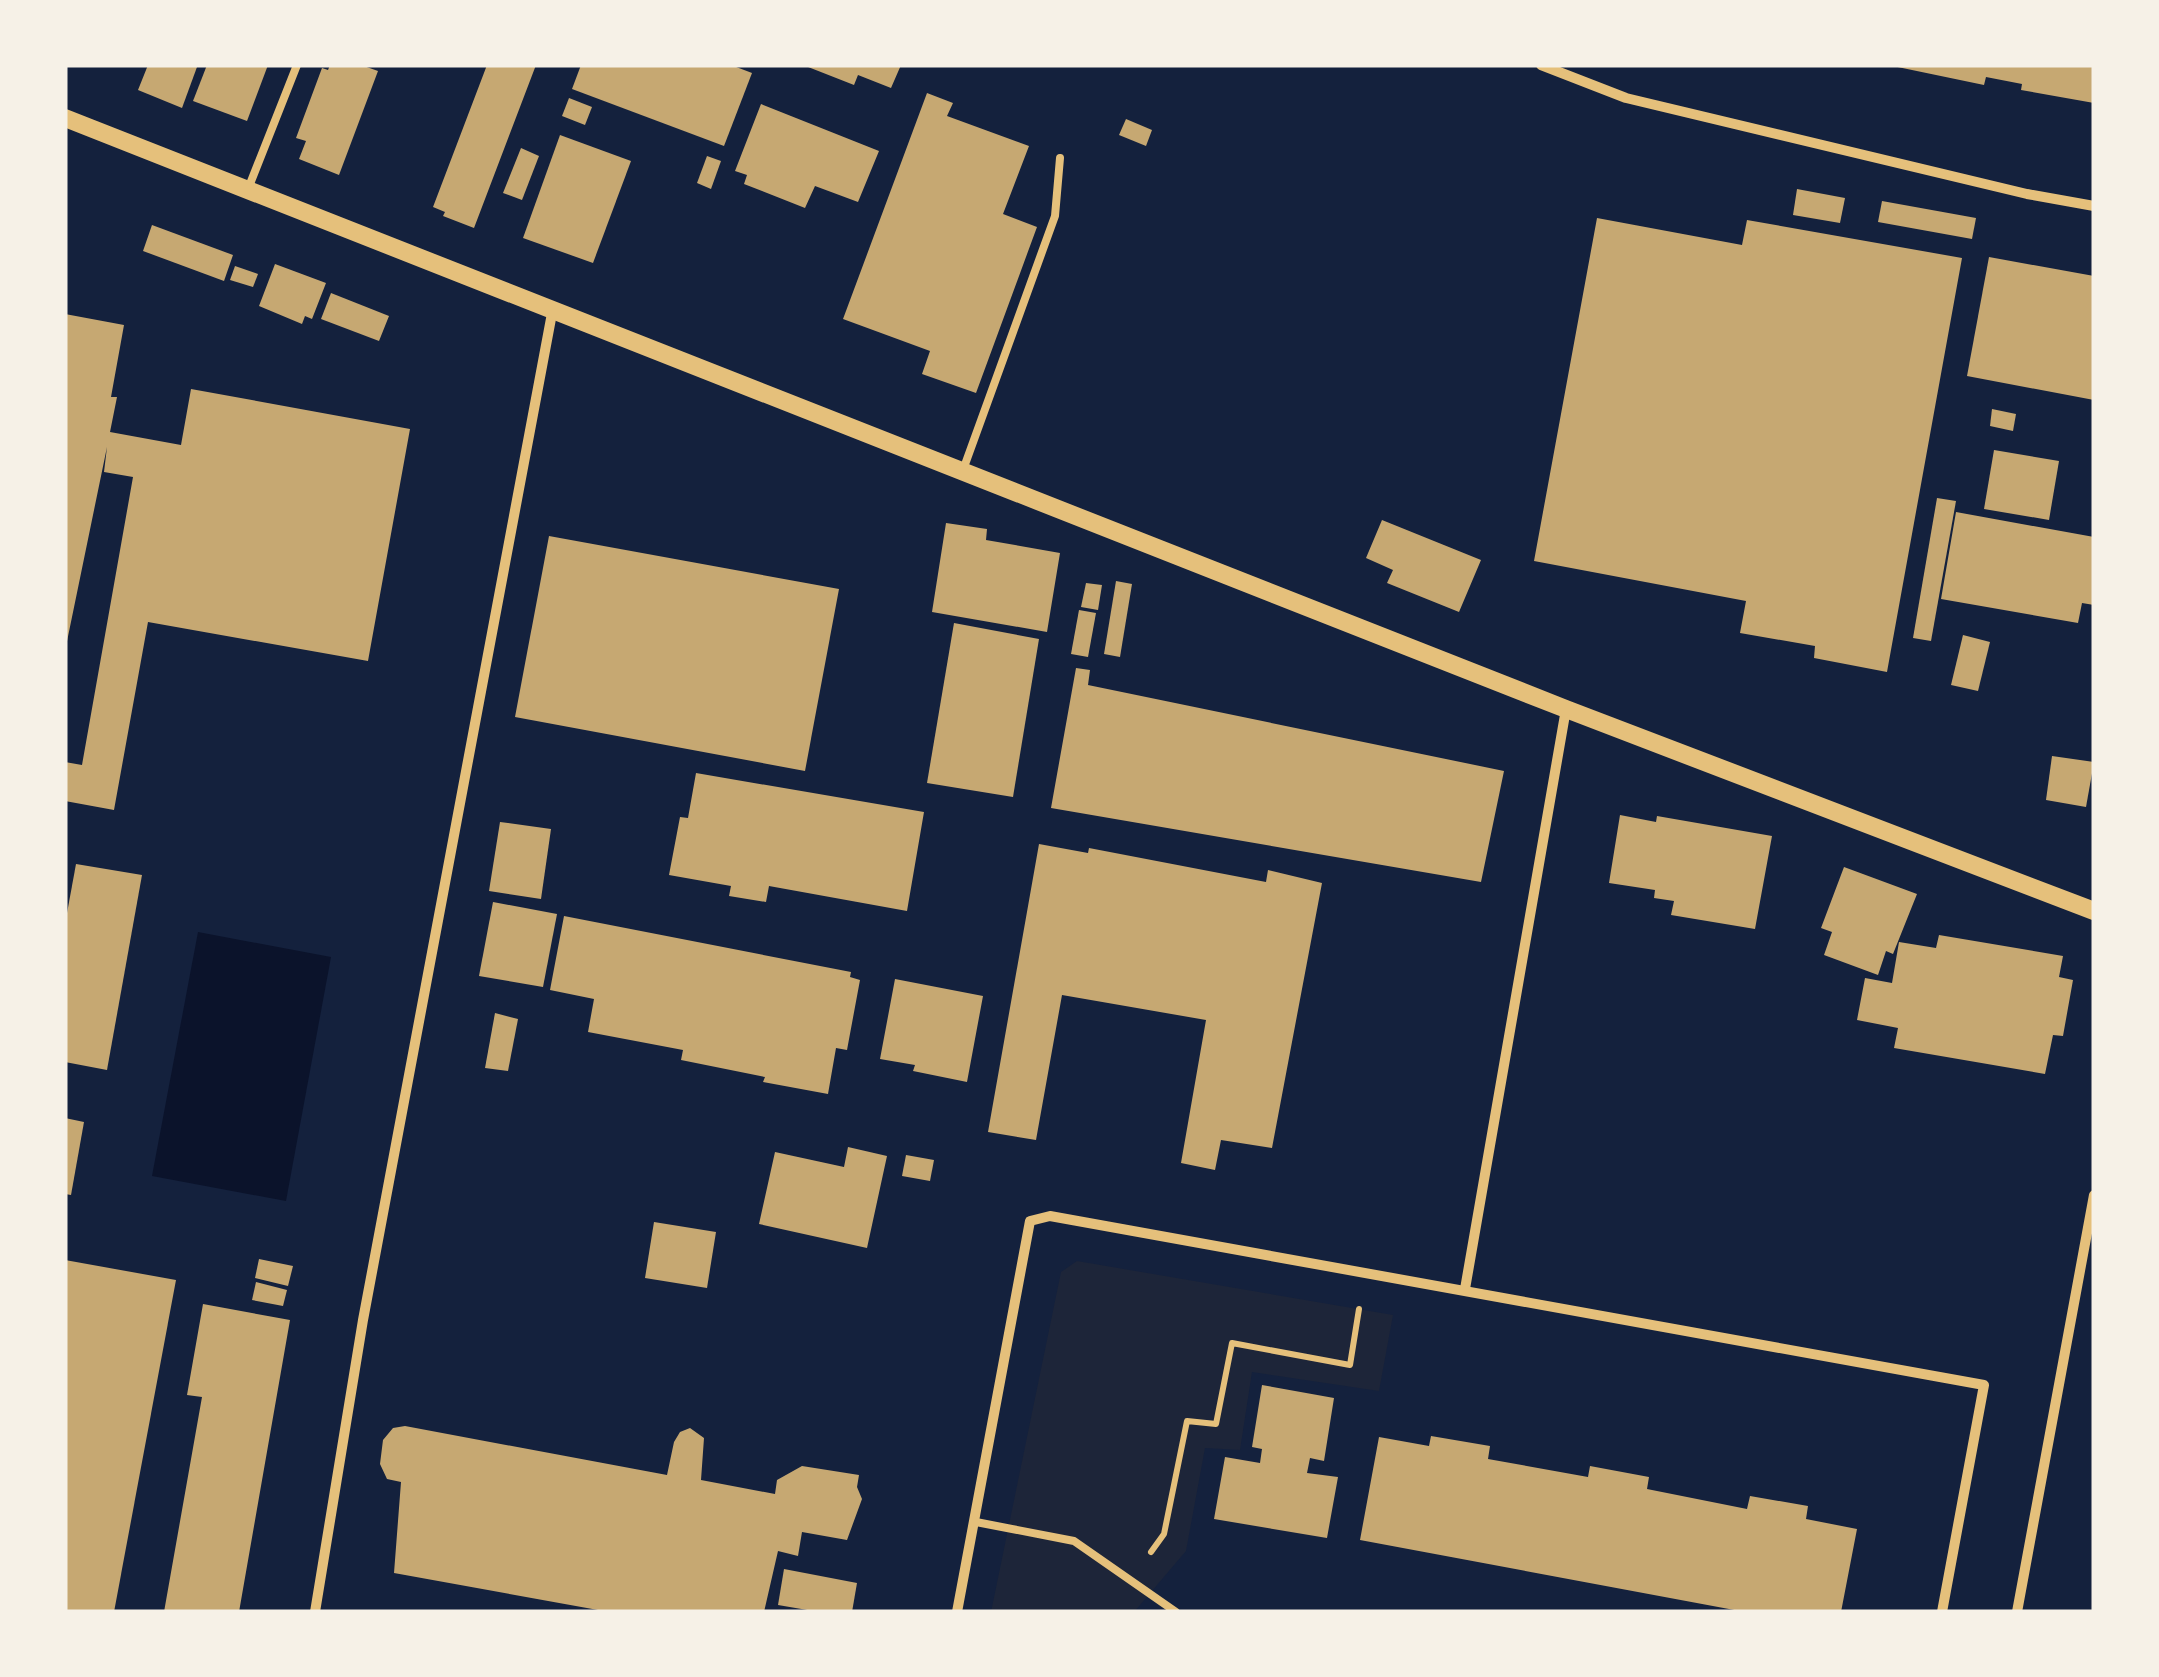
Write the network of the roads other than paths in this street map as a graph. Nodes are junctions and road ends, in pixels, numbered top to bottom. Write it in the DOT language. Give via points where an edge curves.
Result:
graph roads {
  1 [pos="297,65"];
  2 [pos="1541,65"];
  3 [pos="65,118"];
  4 [pos="1060,158"];
  5 [pos="248,190"];
  6 [pos="2094,206"];
  7 [pos="553,308"];
  8 [pos="962,470"];
  9 [pos="1566,709"];
  10 [pos="2094,911"];
  11 [pos="2094,1195"];
  12 [pos="1465,1290"];
  13 [pos="976,1522"];
  14 [pos="315,1612"];
  15 [pos="957,1612"];
  16 [pos="1176,1612"];
  17 [pos="1942,1612"];
  18 [pos="2018,1612"];
  1 -- 5 [label="lane"];
  2 -- 6 [label="street" via="1626,98"];
  3 -- 5 [label="street"];
  4 -- 8 [label="lane" via="1055,216"];
  5 -- 7 [label="street"];
  7 -- 8 [label="street"];
  7 -- 14 [label="street"];
  8 -- 9 [label="street"];
  9 -- 10 [label="street"];
  9 -- 12 [label="street"];
  11 -- 18 [label="street"];
  12 -- 13 [label="street" via="1050,1216 1030,1221"];
  12 -- 17 [label="street" via="1984,1385"];
  13 -- 15 [label="street"];
  13 -- 16 [label="lane" via="1074,1540"];
}
